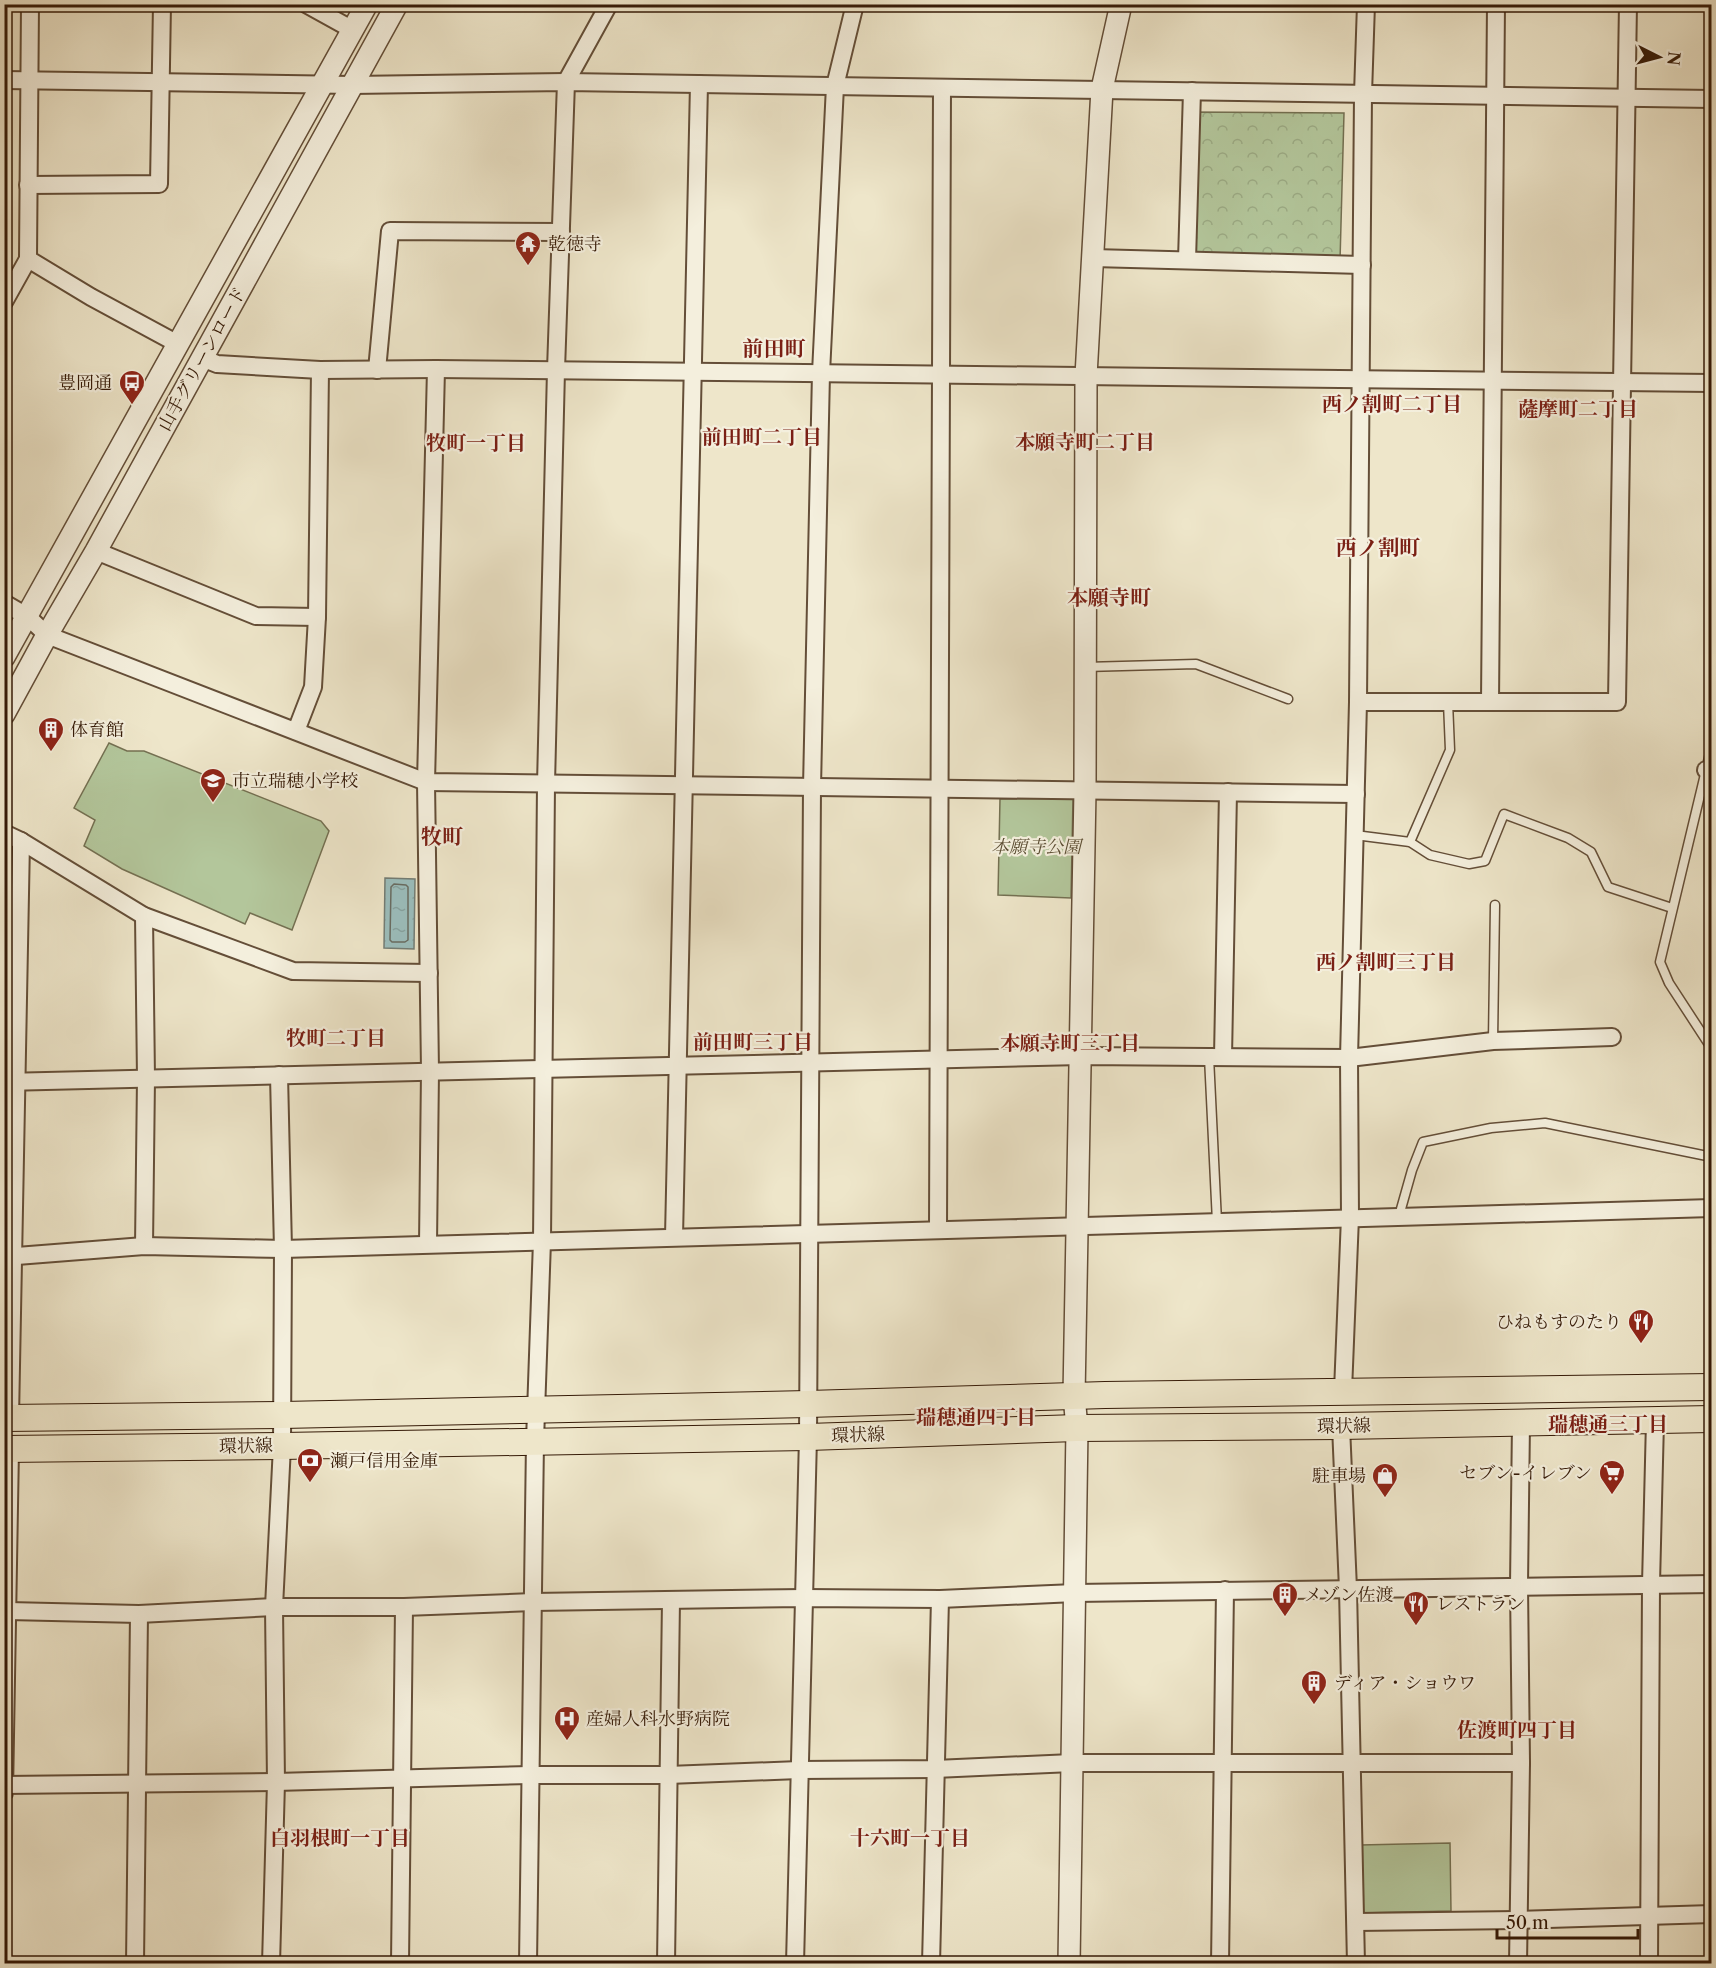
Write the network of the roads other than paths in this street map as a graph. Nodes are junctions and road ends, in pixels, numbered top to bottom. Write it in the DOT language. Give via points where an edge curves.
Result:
graph roads {
  1 [pos="30,4"];
  2 [pos="162,4"];
  3 [pos="306,4"];
  4 [pos="367,4"];
  5 [pos="397,4"];
  6 [pos="609,4"];
  7 [pos="855,4"];
  8 [pos="1121,4"];
  9 [pos="1366,4"];
  10 [pos="1496,4"];
  11 [pos="1628,4"];
  12 [pos="353,30"];
  13 [pos="4,80"];
  14 [pos="28,80"];
  15 [pos="161,81"];
  16 [pos="566,82"];
  17 [pos="324,84"];
  18 [pos="352,84"];
  19 [pos="699,84"];
  20 [pos="835,86"];
  21 [pos="942,88"];
  22 [pos="1102,89"];
  23 [pos="1192,91"];
  24 [pos="1363,94"];
  25 [pos="1496,96"];
  26 [pos="1626,98"];
  27 [pos="1712,99"];
  28 [pos="28,185"];
  29 [pos="561,232"];
  30 [pos="1093,258"];
  31 [pos="28,259"];
  32 [pos="1187,260"];
  33 [pos="1362,265"];
  34 [pos="4,302"];
  35 [pos="178,344"];
  36 [pos="202,358"];
  37 [pos="436,369"];
  38 [pos="320,370"];
  39 [pos="377,370"];
  40 [pos="556,370"];
  41 [pos="693,372"];
  42 [pos="821,373"];
  43 [pos="940,374"];
  44 [pos="1086,376"];
  45 [pos="1361,378"];
  46 [pos="1494,380"];
  47 [pos="1622,381"];
  48 [pos="1712,383"];
  49 [pos="96,551"];
  50 [pos="4,603"];
  51 [pos="28,616"];
  52 [pos="317,617"];
  53 [pos="47,634"];
  54 [pos="4,657"];
  55 [pos="1085,668"];
  56 [pos="1288,699"];
  57 [pos="1358,702"];
  58 [pos="1448,702"];
  59 [pos="1490,702"];
  60 [pos="4,714"];
  61 [pos="296,731"];
  62 [pos="1712,745"];
  63 [pos="1709,770"];
  64 [pos="426,782"];
  65 [pos="546,784"];
  66 [pos="684,786"];
  67 [pos="812,787"];
  68 [pos="939,788"];
  69 [pos="1084,790"];
  70 [pos="1228,792"];
  71 [pos="1356,794"];
  72 [pos="4,833"];
  73 [pos="1355,836"];
  74 [pos="21,840"];
  75 [pos="1410,842"];
  76 [pos="1495,905"];
  77 [pos="1672,908"];
  78 [pos="144,916"];
  79 [pos="429,973"];
  80 [pos="1612,1036"];
  81 [pos="1493,1041"];
  82 [pos="1712,1049"];
  83 [pos="1081,1056"];
  84 [pos="1216,1057"];
  85 [pos="1349,1058"];
  86 [pos="938,1059"];
  87 [pos="811,1062"];
  88 [pos="678,1065"];
  89 [pos="544,1068"];
  90 [pos="430,1071"];
  91 [pos="279,1075"];
  92 [pos="146,1078"];
  93 [pos="10,1082"];
  94 [pos="1712,1157"];
  95 [pos="1712,1208"];
  96 [pos="1399,1216"];
  97 [pos="1350,1217"];
  98 [pos="1217,1222"];
  99 [pos="1076,1228"];
  100 [pos="938,1229"];
  101 [pos="810,1233"];
  102 [pos="674,1237"];
  103 [pos="542,1241"];
  104 [pos="428,1244"];
  105 [pos="144,1246"];
  106 [pos="283,1249"];
  107 [pos="8,1257"];
  108 [pos="1712,1387"];
  109 [pos="1343,1391"];
  110 [pos="1074,1396"];
  111 [pos="808,1404"];
  112 [pos="535,1408"];
  113 [pos="282,1414"];
  114 [pos="7,1418"];
  115 [pos="1712,1419"];
  116 [pos="1655,1421"];
  117 [pos="1521,1423"];
  118 [pos="1341,1426"];
  119 [pos="1077,1428"];
  120 [pos="808,1437"];
  121 [pos="534,1441"];
  122 [pos="282,1446"];
  123 [pos="7,1449"];
  124 [pos="1651,1584"];
  125 [pos="1712,1584"];
  126 [pos="1519,1585"];
  127 [pos="1348,1589"];
  128 [pos="1226,1590"];
  129 [pos="1075,1593"];
  130 [pos="804,1598"];
  131 [pos="940,1599"];
  132 [pos="671,1600"];
  133 [pos="533,1602"];
  134 [pos="274,1607"];
  135 [pos="404,1607"];
  136 [pos="8,1611"];
  137 [pos="139,1614"];
  138 [pos="6,1639"];
  139 [pos="1223,1762"];
  140 [pos="1353,1762"];
  141 [pos="1072,1763"];
  142 [pos="1521,1763"];
  143 [pos="935,1769"];
  144 [pos="799,1770"];
  145 [pos="530,1775"];
  146 [pos="668,1775"];
  147 [pos="402,1778"];
  148 [pos="276,1782"];
  149 [pos="136,1784"];
  150 [pos="5,1785"];
  151 [pos="4,1793"];
  152 [pos="1712,1914"];
  153 [pos="1649,1915"];
  154 [pos="1518,1920"];
  155 [pos="1356,1922"];
  156 [pos="135,1964"];
  157 [pos="271,1964"];
  158 [pos="400,1964"];
  159 [pos="528,1964"];
  160 [pos="666,1964"];
  161 [pos="795,1964"];
  162 [pos="931,1964"];
  163 [pos="1069,1964"];
  164 [pos="1220,1964"];
  165 [pos="1356,1964"];
  166 [pos="1518,1964"];
  167 [pos="1649,1964"];
  1 -- 14 [label="street"];
  2 -- 15 [label="street"];
  3 -- 12 [label="street"];
  4 -- 12 [label="street, 山手グリーンロード"];
  5 -- 18 [label="street, 山手グリーンロード"];
  6 -- 16 [label="street"];
  7 -- 20 [label="street"];
  8 -- 22 [label="street"];
  9 -- 24 [label="street"];
  10 -- 25 [label="street"];
  11 -- 26 [label="street"];
  12 -- 17 [label="street, 山手グリーンロード"];
  13 -- 14 [label="street"];
  14 -- 15 [label="street"];
  14 -- 28 [label="street"];
  15 -- 17 [label="street"];
  15 -- 28 [label="street" via="159,184"];
  16 -- 18 [label="street"];
  16 -- 19 [label="street"];
  16 -- 29 [label="street"];
  17 -- 18 [label="street"];
  17 -- 35 [label="street, 山手グリーンロード"];
  18 -- 36 [label="street, 山手グリーンロード"];
  19 -- 20 [label="street"];
  19 -- 41 [label="street"];
  20 -- 21 [label="street"];
  20 -- 42 [label="street"];
  21 -- 22 [label="street"];
  21 -- 43 [label="street"];
  22 -- 23 [label="street"];
  22 -- 30 [label="street"];
  23 -- 24 [label="street"];
  23 -- 32 [label="street"];
  24 -- 25 [label="street"];
  24 -- 33 [label="street"];
  25 -- 26 [label="street"];
  25 -- 46 [label="street"];
  26 -- 27 [label="street"];
  26 -- 47 [label="street"];
  28 -- 31 [label="street"];
  29 -- 39 [label="street" via="390,231"];
  29 -- 40 [label="street"];
  30 -- 32 [label="street"];
  30 -- 44 [label="street"];
  31 -- 34 [label="street"];
  31 -- 35 [label="street"];
  32 -- 33 [label="street"];
  33 -- 45 [label="street"];
  35 -- 51 [label="street, 山手グリーンロード"];
  36 -- 38 [label="street" via="218,364"];
  36 -- 49 [label="street, 山手グリーンロード"];
  37 -- 39 [label="street"];
  37 -- 40 [label="street"];
  37 -- 64 [label="street"];
  38 -- 39 [label="street"];
  38 -- 52 [label="street"];
  40 -- 41 [label="street"];
  40 -- 65 [label="street"];
  41 -- 42 [label="street"];
  41 -- 66 [label="street"];
  42 -- 43 [label="street"];
  42 -- 67 [label="street"];
  43 -- 44 [label="street"];
  43 -- 68 [label="street"];
  44 -- 45 [label="street"];
  44 -- 55 [label="street"];
  45 -- 46 [label="street"];
  45 -- 57 [label="street"];
  46 -- 47 [label="street"];
  46 -- 59 [label="street"];
  47 -- 48 [label="street"];
  47 -- 59 [label="street" via="1617,702"];
  49 -- 52 [label="street" via="256,616"];
  49 -- 53 [label="street, 山手グリーンロード"];
  50 -- 51 [label="street"];
  51 -- 53 [label="street"];
  51 -- 54 [label="street, 山手グリーンロード"];
  52 -- 61 [label="street" via="313,687"];
  53 -- 60 [label="street, 山手グリーンロード"];
  53 -- 61 [label="street"];
  55 -- 56 [label="lane" via="1196,664"];
  55 -- 69 [label="street"];
  57 -- 58 [label="street"];
  57 -- 71 [label="street"];
  58 -- 59 [label="street"];
  58 -- 75 [label="lane" via="1450,750"];
  61 -- 64 [label="street"];
  62 -- 63 [label="lane"];
  63 -- 77 [label="lane"];
  64 -- 65 [label="street"];
  64 -- 79 [label="street"];
  65 -- 66 [label="street"];
  65 -- 89 [label="street"];
  66 -- 67 [label="street"];
  66 -- 88 [label="street"];
  67 -- 68 [label="street"];
  67 -- 87 [label="street"];
  68 -- 69 [label="street"];
  68 -- 86 [label="street"];
  69 -- 70 [label="street"];
  69 -- 83 [label="street"];
  70 -- 71 [label="street"];
  70 -- 84 [label="street"];
  71 -- 73 [label="street"];
  72 -- 74 [label="street"];
  73 -- 75 [label="lane"];
  73 -- 85 [label="street"];
  74 -- 78 [label="street"];
  74 -- 93 [label="street"];
  75 -- 77 [label="lane" via="1430,855 1469,864 1485,861 1504,814 1568,838 1591,852 1608,887"];
  76 -- 81 [label="lane"];
  77 -- 82 [label="lane" via="1660,962 1669,983"];
  78 -- 79 [label="street" via="293,971"];
  78 -- 92 [label="street"];
  79 -- 90 [label="street"];
  80 -- 81 [label="street"];
  81 -- 85 [label="street"];
  83 -- 84 [label="street"];
  83 -- 86 [label="street"];
  83 -- 99 [label="street"];
  84 -- 85 [label="street"];
  84 -- 98 [label="lane"];
  85 -- 97 [label="street"];
  86 -- 87 [label="street"];
  86 -- 100 [label="street"];
  87 -- 88 [label="street"];
  87 -- 101 [label="street"];
  88 -- 89 [label="street"];
  88 -- 102 [label="street"];
  89 -- 90 [label="street"];
  89 -- 103 [label="street"];
  90 -- 91 [label="street"];
  90 -- 104 [label="street"];
  91 -- 92 [label="street"];
  91 -- 106 [label="street"];
  92 -- 93 [label="street"];
  92 -- 105 [label="street"];
  93 -- 107 [label="street"];
  94 -- 96 [label="lane" via="1545,1123 1491,1128 1424,1142"];
  95 -- 96 [label="street"];
  96 -- 97 [label="street"];
  97 -- 98 [label="street"];
  97 -- 109 [label="street"];
  98 -- 99 [label="street"];
  99 -- 100 [label="street"];
  99 -- 110 [label="street"];
  100 -- 101 [label="street"];
  101 -- 102 [label="street"];
  101 -- 111 [label="street"];
  102 -- 103 [label="street"];
  103 -- 104 [label="street"];
  103 -- 112 [label="street"];
  104 -- 106 [label="street"];
  105 -- 106 [label="street"];
  105 -- 107 [label="street"];
  106 -- 113 [label="street"];
  107 -- 114 [label="street"];
  108 -- 109 [label="main road, 環状線"];
  109 -- 110 [label="main road, 環状線"];
  110 -- 111 [label="main road, 環状線"];
  110 -- 119 [label="street"];
  111 -- 112 [label="main road, 環状線"];
  111 -- 120 [label="street"];
  112 -- 113 [label="main road, 環状線"];
  112 -- 121 [label="street"];
  113 -- 114 [label="main road, 環状線"];
  113 -- 122 [label="street"];
  115 -- 116 [label="main road, 環状線"];
  116 -- 117 [label="main road, 環状線"];
  116 -- 124 [label="street"];
  117 -- 118 [label="main road, 環状線"];
  117 -- 126 [label="street"];
  118 -- 119 [label="main road, 環状線"];
  118 -- 127 [label="street"];
  119 -- 120 [label="main road, 環状線"];
  119 -- 129 [label="street"];
  120 -- 121 [label="main road, 環状線"];
  120 -- 130 [label="street"];
  121 -- 122 [label="main road, 環状線"];
  121 -- 133 [label="street"];
  122 -- 123 [label="main road, 環状線"];
  122 -- 134 [label="street"];
  123 -- 136 [label="street"];
  124 -- 125 [label="street"];
  124 -- 126 [label="street"];
  124 -- 153 [label="street"];
  126 -- 127 [label="street"];
  126 -- 142 [label="street"];
  127 -- 128 [label="street"];
  127 -- 140 [label="street"];
  128 -- 129 [label="street"];
  128 -- 139 [label="street"];
  129 -- 131 [label="street"];
  129 -- 141 [label="street"];
  130 -- 131 [label="street"];
  130 -- 132 [label="street"];
  130 -- 144 [label="street"];
  131 -- 143 [label="street"];
  132 -- 133 [label="street"];
  132 -- 146 [label="street"];
  133 -- 135 [label="street"];
  133 -- 145 [label="street"];
  134 -- 135 [label="street"];
  134 -- 137 [label="street"];
  134 -- 148 [label="street"];
  135 -- 147 [label="street"];
  136 -- 137 [label="street"];
  136 -- 138 [label="street"];
  137 -- 149 [label="street"];
  138 -- 150 [label="street"];
  139 -- 140 [label="street"];
  139 -- 141 [label="street"];
  139 -- 164 [label="street"];
  140 -- 142 [label="street"];
  140 -- 155 [label="street"];
  141 -- 143 [label="street"];
  141 -- 163 [label="street"];
  142 -- 154 [label="street"];
  143 -- 144 [label="street"];
  143 -- 162 [label="street"];
  144 -- 146 [label="street"];
  144 -- 161 [label="street"];
  145 -- 146 [label="street"];
  145 -- 147 [label="street"];
  145 -- 159 [label="street"];
  146 -- 160 [label="street"];
  147 -- 148 [label="street"];
  147 -- 158 [label="street"];
  148 -- 149 [label="street"];
  148 -- 157 [label="street"];
  149 -- 150 [label="street"];
  149 -- 156 [label="street"];
  150 -- 151 [label="street"];
  152 -- 153 [label="street"];
  153 -- 154 [label="street"];
  153 -- 167 [label="street"];
  154 -- 155 [label="street"];
  154 -- 166 [label="street"];
  155 -- 165 [label="street"];
}
